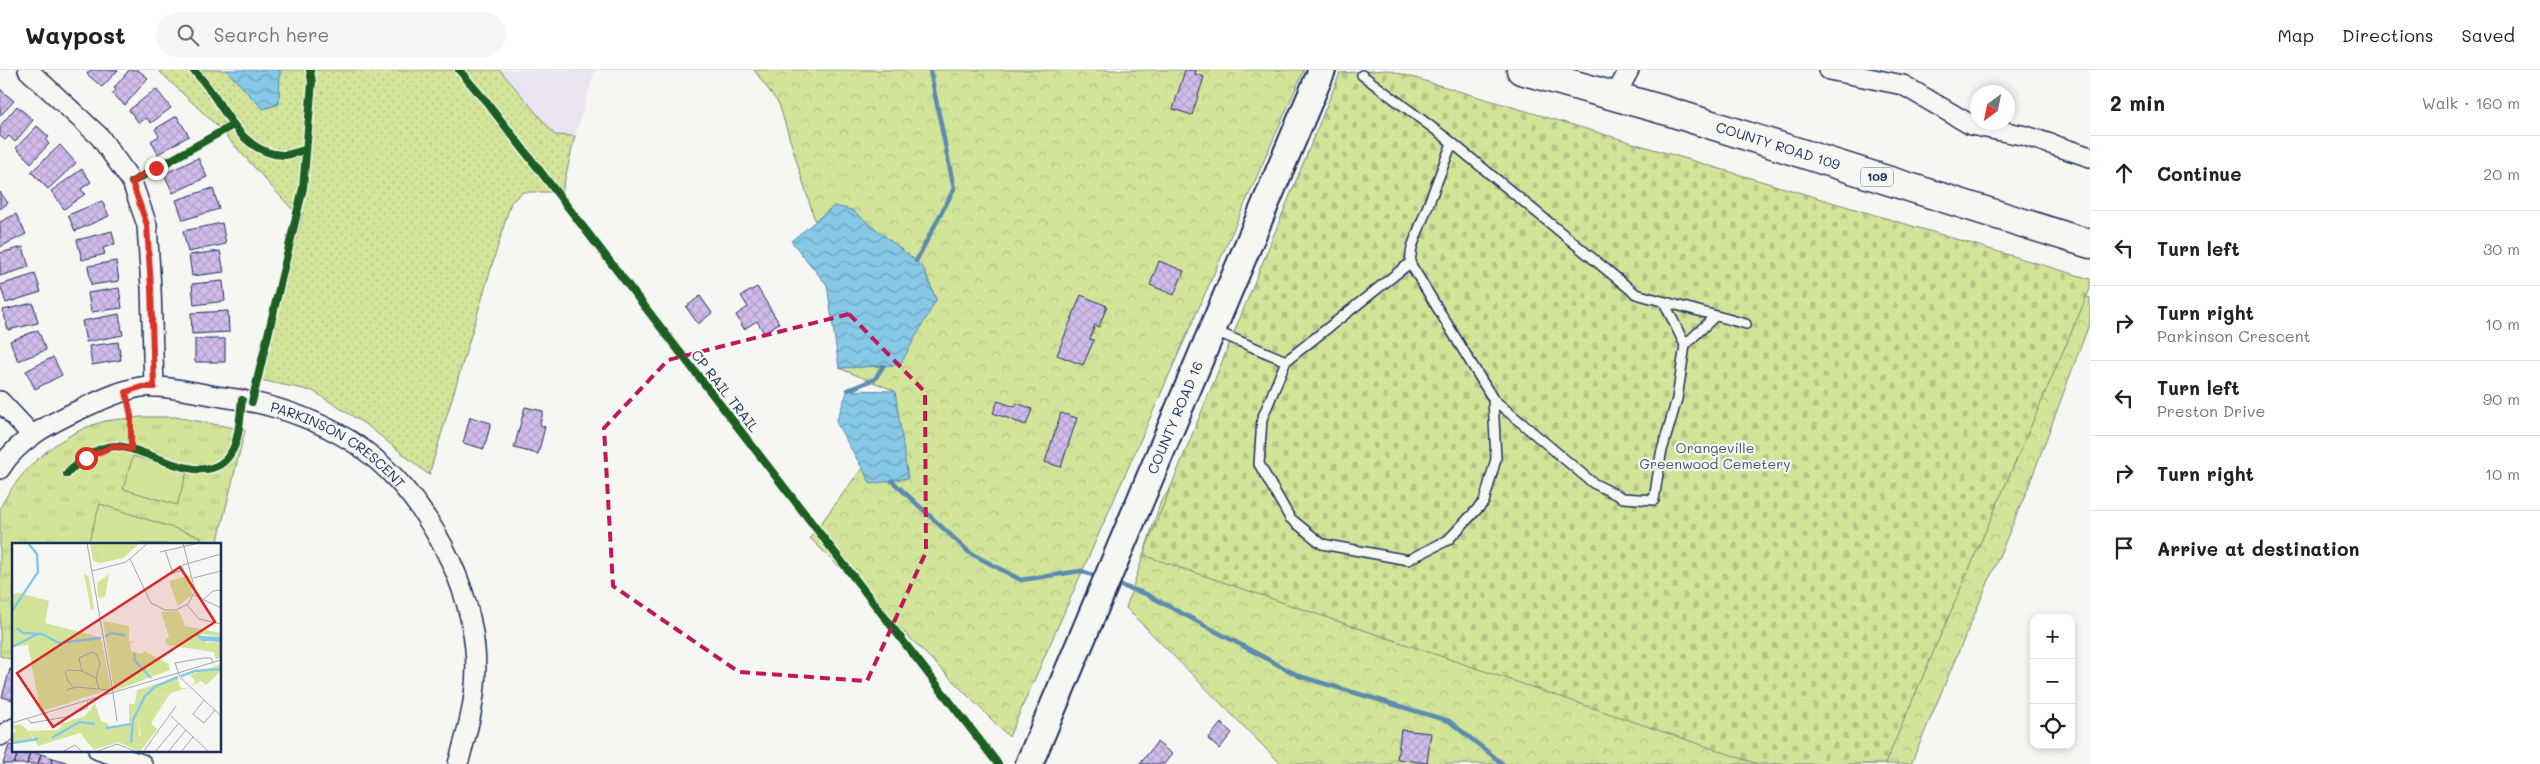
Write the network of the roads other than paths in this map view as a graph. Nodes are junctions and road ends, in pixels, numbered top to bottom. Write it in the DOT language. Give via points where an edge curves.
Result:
graph roads {
  1 [pos="28,70"];
  2 [pos="1322,70"];
  3 [pos="1521,70"];
  4 [pos="1629,70"];
  5 [pos="1829,70"];
  6 [pos="1362,75"];
  7 [pos="1615,96"];
  8 [pos="1452,143"];
  9 [pos="2090,157"];
  10 [pos="2090,244"];
  11 [pos="1410,262"];
  12 [pos="1664,302"];
  13 [pos="1714,316"];
  14 [pos="1746,324"];
  15 [pos="1212,329"];
  16 [pos="1686,345"];
  17 [pos="1286,360"];
  18 [pos="154,387"];
  19 [pos="1493,399"];
  20 [pos="0,401"];
  21 [pos="32,435"];
  22 [pos="0,469"];
  23 [pos="12,729"];
  24 [pos="0,736"];
  25 [pos="105,752"];
  26 [pos="142,764"];
  27 [pos="458,764"];
  28 [pos="1029,764"];
  1 -- 18 [label="street" via="100,137 132,182 147,225"];
  2 -- 15 [label="main road, COUNTY ROAD 16"];
  3 -- 7 [label="main road, COUNTY ROAD 109 / 109"];
  4 -- 7 [label="street"];
  5 -- 9 [label="street" via="1903,85 1970,125 2026,136"];
  6 -- 8 [label="lane"];
  7 -- 10 [label="main road, COUNTY ROAD 109 / 109"];
  8 -- 11 [label="lane" via="1412,247"];
  8 -- 12 [label="lane" via="1636,294"];
  11 -- 17 [label="lane"];
  11 -- 19 [label="lane"];
  12 -- 13 [label="lane"];
  12 -- 16 [label="lane"];
  13 -- 14 [label="lane"];
  13 -- 16 [label="lane"];
  15 -- 17 [label="lane"];
  15 -- 28 [label="main road, COUNTY ROAD 16"];
  16 -- 19 [label="lane" via="1677,399 1660,454 1654,500 1623,498 1593,483"];
  17 -- 19 [label="lane" via="1262,418 1259,464 1290,518 1322,544 1408,560 1448,540 1484,502 1496,459"];
  18 -- 21 [label="street, PARKINSON CRESCENT" via="141,387 95,403"];
  18 -- 27 [label="street, PARKINSON CRESCENT" via="285,409 316,422 352,442 388,472 414,501 440,539 470,616 475,651 473,709"];
  20 -- 21 [label="street"];
  21 -- 22 [label="street, PARKINSON CRESCENT"];
  23 -- 24 [label="street"];
  25 -- 26 [label="street"];
}
